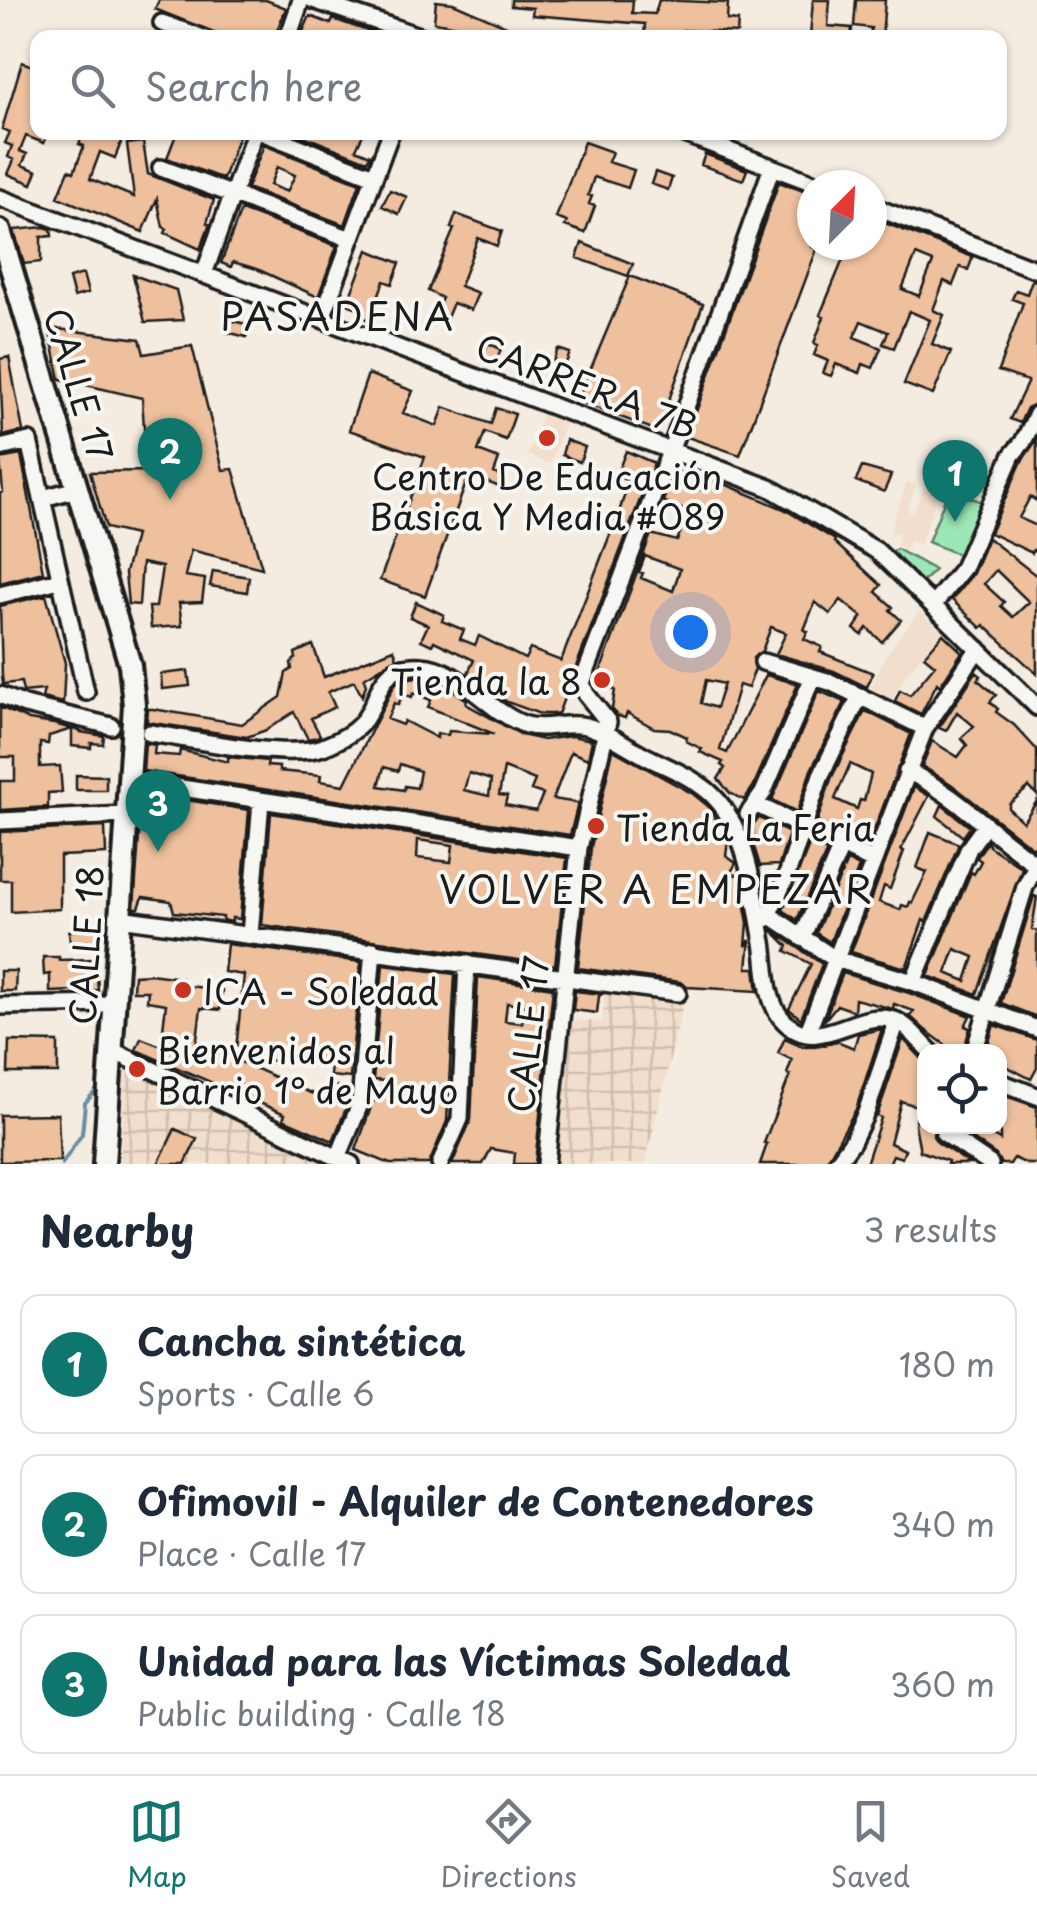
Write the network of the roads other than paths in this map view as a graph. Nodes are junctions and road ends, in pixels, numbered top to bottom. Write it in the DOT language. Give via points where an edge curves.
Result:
graph roads {
  1 [pos="301,0"];
  2 [pos="314,0"];
  3 [pos="162,23"];
  4 [pos="181,30"];
  5 [pos="291,30"];
  6 [pos="402,30"];
  7 [pos="255,140"];
  8 [pos="279,140"];
  9 [pos="388,140"];
  10 [pos="700,140"];
  11 [pos="772,167"];
  12 [pos="161,168"];
  13 [pos="374,176"];
  14 [pos="797,177"];
  15 [pos="232,194"];
  16 [pos="0,198"];
  17 [pos="887,212"];
  18 [pos="0,236"];
  19 [pos="352,239"];
  20 [pos="1037,270"];
  21 [pos="204,274"];
  22 [pos="322,318"];
  23 [pos="1037,414"];
  24 [pos="0,448"];
  25 [pos="671,448"];
  26 [pos="77,489"];
  27 [pos="43,498"];
  28 [pos="59,580"];
  29 [pos="0,595"];
  30 [pos="934,604"];
  31 [pos="978,649"];
  32 [pos="763,662"];
  33 [pos="813,677"];
  34 [pos="86,692"];
  35 [pos="0,695"];
  36 [pos="859,698"];
  37 [pos="1037,708"];
  38 [pos="111,726"];
  39 [pos="925,728"];
  40 [pos="136,731"];
  41 [pos="604,734"];
  42 [pos="907,771"];
  43 [pos="128,780"];
  44 [pos="261,801"];
  45 [pos="125,815"];
  46 [pos="0,822"];
  47 [pos="985,826"];
  48 [pos="802,829"];
  49 [pos="841,847"];
  50 [pos="579,848"];
  51 [pos="873,861"];
  52 [pos="1037,864"];
  53 [pos="119,918"];
  54 [pos="764,921"];
  55 [pos="250,935"];
  56 [pos="802,938"];
  57 [pos="372,950"];
  58 [pos="835,958"];
  59 [pos="467,962"];
  60 [pos="566,979"];
  61 [pos="913,982"];
  62 [pos="678,993"];
  63 [pos="113,1004"];
  64 [pos="0,1006"];
  65 [pos="988,1008"];
  66 [pos="897,1021"];
  67 [pos="1037,1029"];
  68 [pos="815,1034"];
  69 [pos="922,1044"];
  70 [pos="977,1044"];
  71 [pos="111,1050"];
  72 [pos="1037,1076"];
  73 [pos="1007,1085"];
  74 [pos="1032,1094"];
  75 [pos="950,1134"];
  76 [pos="345,1161"];
  77 [pos="104,1164"];
  78 [pos="440,1164"];
  79 [pos="546,1164"];
  80 [pos="836,1164"];
  81 [pos="990,1164"];
  1 -- 5 [label="street"];
  2 -- 6 [label="street"];
  3 -- 4 [label="street"];
  7 -- 15 [label="street"];
  8 -- 13 [label="street"];
  9 -- 13 [label="street"];
  10 -- 11 [label="street"];
  11 -- 14 [label="street"];
  11 -- 25 [label="street"];
  12 -- 15 [label="street"];
  13 -- 19 [label="street"];
  15 -- 19 [label="street"];
  15 -- 21 [label="street"];
  16 -- 21 [label="street, CARRERA 7B"];
  17 -- 20 [label="street"];
  18 -- 26 [label="main road, CALLE 17"];
  19 -- 22 [label="street"];
  21 -- 22 [label="street, CARRERA 7B"];
  22 -- 25 [label="street, CARRERA 7B"];
  23 -- 30 [label="street" via="963,568"];
  24 -- 27 [label="street, CALLE 17" via="29,441"];
  25 -- 30 [label="street, CARRERA 7B" via="770,488 877,550"];
  25 -- 41 [label="street" via="582,683 606,717"];
  26 -- 27 [label="street"];
  26 -- 40 [label="main road, CALLE 17" via="130,665"];
  27 -- 28 [label="street, CALLE 17"];
  28 -- 29 [label="street"];
  28 -- 34 [label="street, CALLE 17"];
  30 -- 31 [label="street, CARRERA 7B"];
  31 -- 37 [label="street, CARRERA 7B"];
  31 -- 39 [label="street"];
  32 -- 33 [label="street"];
  33 -- 36 [label="street"];
  33 -- 48 [label="street" via="751,809"];
  35 -- 38 [label="street"];
  36 -- 39 [label="street"];
  36 -- 48 [label="street"];
  39 -- 42 [label="street"];
  40 -- 41 [label="street" via="308,750 360,725 389,674 421,666 523,724 578,725"];
  40 -- 43 [label="main road, CALLE 18"];
  41 -- 50 [label="street, CALLE 17"];
  41 -- 54 [label="street" via="703,786 733,819"];
  42 -- 47 [label="street"];
  42 -- 51 [label="street"];
  43 -- 44 [label="street"];
  43 -- 45 [label="main road, CALLE 18"];
  44 -- 50 [label="street"];
  44 -- 55 [label="street"];
  45 -- 46 [label="street"];
  45 -- 53 [label="main road, CALLE 18"];
  47 -- 52 [label="street"];
  47 -- 61 [label="street" via="969,848"];
  48 -- 49 [label="street"];
  48 -- 54 [label="street"];
  49 -- 51 [label="street"];
  49 -- 56 [label="street"];
  50 -- 60 [label="street, CALLE 17"];
  51 -- 58 [label="street"];
  52 -- 65 [label="street"];
  53 -- 55 [label="street"];
  53 -- 63 [label="main road, CALLE 18"];
  54 -- 56 [label="street"];
  54 -- 68 [label="street" via="770,998 788,1026"];
  55 -- 57 [label="street"];
  56 -- 58 [label="street"];
  57 -- 59 [label="street"];
  57 -- 76 [label="street" via="360,1104"];
  58 -- 61 [label="street"];
  58 -- 68 [label="street"];
  59 -- 60 [label="street"];
  59 -- 78 [label="street" via="460,1118"];
  60 -- 62 [label="street"];
  60 -- 79 [label="street, CALLE 17"];
  61 -- 65 [label="street"];
  63 -- 64 [label="street"];
  63 -- 71 [label="main road, CALLE 18"];
  65 -- 67 [label="street"];
  65 -- 70 [label="street"];
  66 -- 68 [label="street" via="872,1017"];
  66 -- 69 [label="street"];
  66 -- 80 [label="street" via="866,1113"];
  71 -- 76 [label="street"];
  71 -- 77 [label="main road, CALLE 18"];
  72 -- 74 [label="street"];
  73 -- 74 [label="street"];
  75 -- 81 [label="street"];
}
